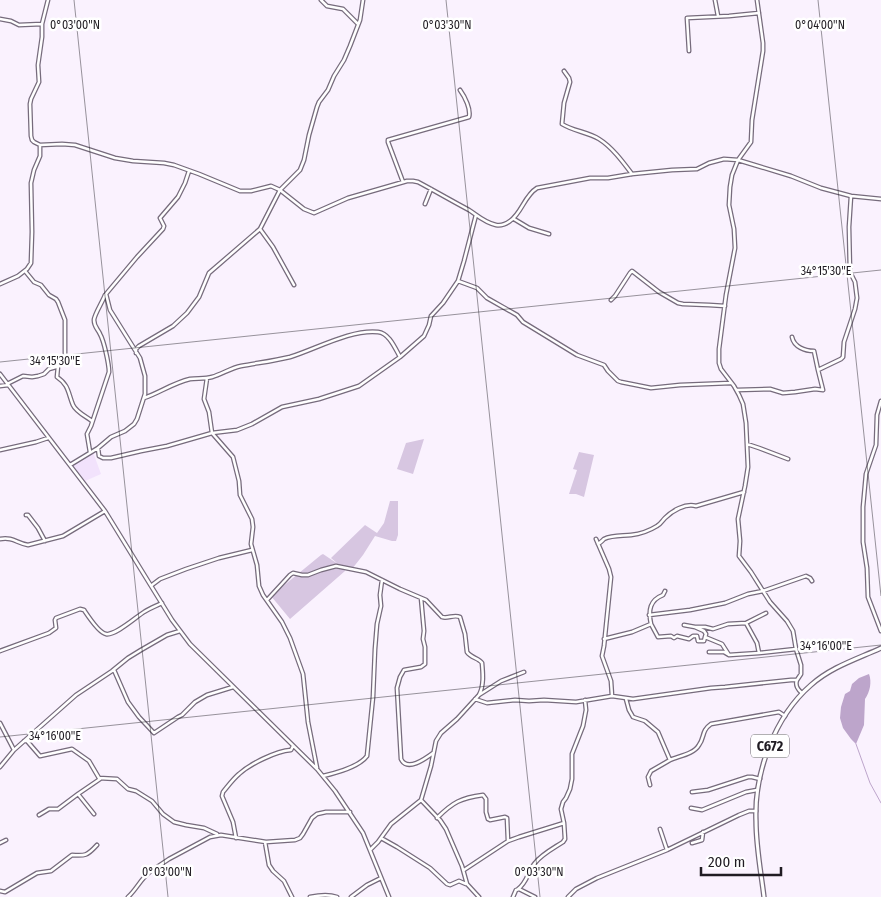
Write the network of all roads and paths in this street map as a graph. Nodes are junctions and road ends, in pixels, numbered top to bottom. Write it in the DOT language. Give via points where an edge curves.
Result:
graph roads {
  1 [pos="48,0"];
  2 [pos="320,0"];
  3 [pos="363,0"];
  4 [pos="714,0"];
  5 [pos="757,0"];
  6 [pos="759,13"];
  7 [pos="718,16"];
  8 [pos="0,20"];
  9 [pos="42,24"];
  10 [pos="358,24"];
  11 [pos="689,51"];
  12 [pos="564,71"];
  13 [pos="460,90"];
  14 [pos="40,145"];
  15 [pos="738,160"];
  16 [pos="189,171"];
  17 [pos="632,174"];
  18 [pos="403,182"];
  19 [pos="431,189"];
  20 [pos="280,190"];
  21 [pos="852,196"];
  22 [pos="881,199"];
  23 [pos="425,204"];
  24 [pos="476,215"];
  25 [pos="514,218"];
  26 [pos="260,229"];
  27 [pos="549,234"];
  28 [pos="25,271"];
  29 [pos="458,281"];
  30 [pos="0,284"];
  31 [pos="294,285"];
  32 [pos="106,294"];
  33 [pos="611,300"];
  34 [pos="725,306"];
  35 [pos="792,337"];
  36 [pos="136,353"];
  37 [pos="400,357"];
  38 [pos="58,366"];
  39 [pos="818,370"];
  40 [pos="0,374"];
  41 [pos="207,378"];
  42 [pos="731,383"];
  43 [pos="8,384"];
  44 [pos="0,386"];
  45 [pos="737,390"];
  46 [pos="144,398"];
  47 [pos="881,401"];
  48 [pos="92,421"];
  49 [pos="212,433"];
  50 [pos="48,438"];
  51 [pos="747,444"];
  52 [pos="98,448"];
  53 [pos="0,450"];
  54 [pos="90,452"];
  55 [pos="788,459"];
  56 [pos="70,465"];
  57 [pos="744,492"];
  58 [pos="105,511"];
  59 [pos="26,515"];
  60 [pos="0,539"];
  61 [pos="596,539"];
  62 [pos="45,541"];
  63 [pos="598,544"];
  64 [pos="252,550"];
  65 [pos="382,580"];
  66 [pos="812,582"];
  67 [pos="152,586"];
  68 [pos="664,591"];
  69 [pos="764,591"];
  70 [pos="421,598"];
  71 [pos="267,600"];
  72 [pos="162,603"];
  73 [pos="766,613"];
  74 [pos="650,615"];
  75 [pos="746,623"];
  76 [pos="651,624"];
  77 [pos="684,625"];
  78 [pos="695,627"];
  79 [pos="180,631"];
  80 [pos="881,631"];
  81 [pos="705,637"];
  82 [pos="604,639"];
  83 [pos="881,648"];
  84 [pos="796,649"];
  85 [pos="0,651"];
  86 [pos="709,652"];
  87 [pos="758,653"];
  88 [pos="729,654"];
  89 [pos="114,669"];
  90 [pos="524,672"];
  91 [pos="797,680"];
  92 [pos="232,687"];
  93 [pos="802,693"];
  94 [pos="479,695"];
  95 [pos="612,696"];
  96 [pos="475,699"];
  97 [pos="626,699"];
  98 [pos="585,700"];
  99 [pos="785,716"];
  100 [pos="0,723"];
  101 [pos="24,741"];
  102 [pos="293,746"];
  103 [pos="14,750"];
  104 [pos="433,753"];
  105 [pos="670,760"];
  106 [pos="0,767"];
  107 [pos="317,769"];
  108 [pos="323,776"];
  109 [pos="103,777"];
  110 [pos="760,779"];
  111 [pos="650,785"];
  112 [pos="758,790"];
  113 [pos="692,792"];
  114 [pos="78,794"];
  115 [pos="421,800"];
  116 [pos="691,808"];
  117 [pos="756,811"];
  118 [pos="350,812"];
  119 [pos="94,814"];
  120 [pos="39,815"];
  121 [pos="437,818"];
  122 [pos="564,823"];
  123 [pos="660,829"];
  124 [pos="704,832"];
  125 [pos="218,835"];
  126 [pos="236,838"];
  127 [pos="381,838"];
  128 [pos="6,840"];
  129 [pos="508,841"];
  130 [pos="264,842"];
  131 [pos="0,843"];
  132 [pos="692,843"];
  133 [pos="97,845"];
  134 [pos="370,850"];
  135 [pos="667,850"];
  136 [pos="464,870"];
  137 [pos="381,878"];
  138 [pos="467,884"];
  139 [pos="518,889"];
  140 [pos="0,891"];
  141 [pos="128,897"];
  142 [pos="292,897"];
  143 [pos="310,897"];
  144 [pos="337,897"];
  145 [pos="351,897"];
  146 [pos="388,897"];
  147 [pos="479,897"];
  148 [pos="513,897"];
  149 [pos="536,897"];
  150 [pos="568,897"];
  151 [pos="764,897"];
  1 -- 9 [label="street"];
  2 -- 10 [label="street" via="327,6 344,9"];
  3 -- 10 [label="street"];
  4 -- 7 [label="street"];
  5 -- 6 [label="street"];
  6 -- 7 [label="street"];
  6 -- 15 [label="street" via="763,45 752,138"];
  7 -- 11 [label="street" via="687,18"];
  8 -- 9 [label="street" via="19,25"];
  9 -- 14 [label="street" via="39,82 30,108 31,139"];
  10 -- 20 [label="street" via="344,60 319,102 302,166"];
  12 -- 17 [label="street" via="570,82 562,124 596,137"];
  13 -- 18 [label="street" via="468,107 468,117 388,140"];
  14 -- 16 [label="street" via="75,145 115,158 164,163"];
  14 -- 28 [label="street" via="40,156 31,183 31,260"];
  15 -- 17 [label="street" via="720,159 697,170"];
  15 -- 21 [label="street"];
  15 -- 34 [label="street" via="730,187 735,248"];
  16 -- 20 [label="street" via="240,191 271,186"];
  16 -- 32 [label="street" via="178,197 160,217 163,229"];
  17 -- 25 [label="street" via="537,188 530,193"];
  18 -- 19 [label="street" via="418,182"];
  18 -- 20 [label="street" via="348,198 314,213"];
  19 -- 23 [label="street"];
  19 -- 24 [label="street"];
  20 -- 26 [label="street"];
  21 -- 22 [label="street"];
  21 -- 39 [label="street" via="850,272 856,284 856,306 844,342 843,357"];
  24 -- 25 [label="street" via="496,225"];
  24 -- 29 [label="street"];
  25 -- 27 [label="street" via="529,228"];
  26 -- 31 [label="street"];
  26 -- 36 [label="street" via="209,273 199,297 187,313 173,326 139,346"];
  28 -- 30 [label="street"];
  28 -- 38 [label="street" via="57,300 63,313 66,354"];
  29 -- 37 [label="street" via="431,316 424,336"];
  29 -- 42 [label="street" via="477,288 523,322 573,352 604,365 618,381 651,388"];
  32 -- 36 [label="street" via="110,310"];
  32 -- 48 [label="street" via="94,321 102,339 109,372"];
  33 -- 34 [label="street" via="632,271 678,303"];
  34 -- 42 [label="street" via="718,357 722,372"];
  35 -- 39 [label="street" via="800,347 814,351"];
  36 -- 46 [label="street" via="145,376"];
  37 -- 41 [label="street" via="385,334 361,332 287,358 242,366"];
  37 -- 49 [label="street" via="359,386 282,407 237,430"];
  38 -- 43 [label="street" via="44,374 22,377"];
  38 -- 48 [label="street" via="57,377 66,385 74,406"];
  39 -- 45 [label="street" via="823,390 783,393 770,389"];
  40 -- 43 [label="street"];
  41 -- 46 [label="street" via="185,381"];
  41 -- 49 [label="street" via="204,399"];
  42 -- 45 [label="street"];
  43 -- 44 [label="street"];
  43 -- 50 [label="street"];
  45 -- 51 [label="street" via="746,416"];
  46 -- 52 [label="street" via="134,424"];
  47 -- 80 [label="street" via="876,445 866,474 862,542 868,597"];
  48 -- 54 [label="street" via="87,433"];
  49 -- 52 [label="street" via="111,458 99,456"];
  49 -- 64 [label="street" via="235,462 240,495 253,521"];
  50 -- 53 [label="street"];
  50 -- 56 [label="street"];
  51 -- 55 [label="street"];
  51 -- 57 [label="street"];
  52 -- 54 [label="street"];
  54 -- 56 [label="street"];
  56 -- 58 [label="street"];
  57 -- 63 [label="street" via="696,506 684,506 669,514 659,526 605,539"];
  57 -- 69 [label="street" via="738,519 739,556"];
  58 -- 62 [label="street" via="65,535"];
  58 -- 67 [label="street"];
  59 -- 62 [label="street"];
  60 -- 62 [label="street" via="11,538 28,545"];
  61 -- 63 [label="street"];
  63 -- 82 [label="street" via="611,577"];
  64 -- 67 [label="street" via="173,574"];
  64 -- 71 [label="street" via="259,586"];
  65 -- 70 [label="street"];
  65 -- 71 [label="street" via="366,572 339,566 308,575 294,573"];
  65 -- 108 [label="street" via="367,756 342,771"];
  66 -- 69 [label="street" via="806,576"];
  67 -- 72 [label="street"];
  68 -- 74 [label="street" via="653,601"];
  69 -- 74 [label="street" via="726,603"];
  69 -- 84 [label="street" via="790,625"];
  70 -- 94 [label="street" via="442,617 461,618 467,652 482,663"];
  70 -- 104 [label="street" via="425,664 404,670 397,689 401,759 404,763 413,764"];
  71 -- 107 [label="street" via="290,638 303,674"];
  72 -- 79 [label="street"];
  72 -- 85 [label="street" via="119,630 106,634 80,609 56,618 56,628 49,633"];
  73 -- 75 [label="street"];
  74 -- 76 [label="street"];
  75 -- 78 [label="street" via="713,629"];
  75 -- 87 [label="street" via="757,643"];
  76 -- 81 [label="street" via="658,637 689,639 697,636 698,641 704,641"];
  76 -- 82 [label="street"];
  77 -- 78 [label="street"];
  78 -- 81 [label="street" via="704,630"];
  79 -- 89 [label="street" via="141,650"];
  79 -- 92 [label="street"];
  81 -- 88 [label="street" via="722,644"];
  82 -- 95 [label="street" via="602,656"];
  83 -- 93 [label="main road, C672" via="840,665"];
  84 -- 87 [label="street"];
  84 -- 91 [label="street" via="802,668"];
  86 -- 88 [label="street"];
  87 -- 88 [label="street"];
  89 -- 92 [label="street" via="128,702 154,733 182,715 192,704"];
  89 -- 101 [label="street" via="68,701"];
  90 -- 94 [label="street"];
  91 -- 93 [label="street" via="797,688"];
  91 -- 97 [label="street"];
  92 -- 102 [label="street"];
  93 -- 99 [label="main road, C672"];
  94 -- 96 [label="street"];
  95 -- 97 [label="street"];
  95 -- 98 [label="street"];
  96 -- 98 [label="street" via="487,703"];
  96 -- 104 [label="street" via="441,733"];
  97 -- 105 [label="street" via="633,717 645,721 658,732"];
  98 -- 122 [label="street" via="583,726 572,754 570,789 561,809"];
  99 -- 105 [label="street" via="779,712 713,724 704,731 701,743 694,751"];
  99 -- 110 [label="main road, C672" via="764,760"];
  100 -- 103 [label="street"];
  101 -- 103 [label="street"];
  101 -- 109 [label="street" via="40,756 74,750 89,761 98,777"];
  102 -- 107 [label="street"];
  102 -- 126 [label="street" via="243,771 223,792"];
  103 -- 106 [label="street"];
  104 -- 115 [label="street"];
  105 -- 111 [label="street" via="651,771 648,777"];
  107 -- 108 [label="street"];
  108 -- 118 [label="street"];
  109 -- 114 [label="street"];
  109 -- 125 [label="street" via="118,779 128,789 152,801 172,820"];
  110 -- 112 [label="main road, C672"];
  110 -- 113 [label="street" via="748,777"];
  112 -- 116 [label="street" via="702,810"];
  112 -- 117 [label="main road, C672"];
  114 -- 119 [label="street"];
  114 -- 120 [label="street" via="58,809 48,809"];
  115 -- 121 [label="street"];
  115 -- 127 [label="street" via="391,824"];
  117 -- 124 [label="street" via="746,812"];
  117 -- 151 [label="main road, C672"];
  118 -- 130 [label="street" via="317,814 298,839"];
  118 -- 134 [label="street"];
  121 -- 129 [label="street" via="460,800 483,795 488,819 508,818"];
  121 -- 136 [label="street"];
  122 -- 129 [label="street"];
  122 -- 139 [label="street" via="564,842 534,864"];
  123 -- 135 [label="street"];
  124 -- 132 [label="street" via="702,840"];
  124 -- 135 [label="street"];
  125 -- 126 [label="street"];
  125 -- 141 [label="street" via="204,839 156,867 143,877"];
  126 -- 130 [label="street"];
  127 -- 134 [label="street"];
  127 -- 138 [label="street" via="430,868 447,884 459,881"];
  128 -- 131 [label="street"];
  129 -- 136 [label="street"];
  130 -- 142 [label="street" via="269,865 284,881"];
  133 -- 140 [label="street" via="85,855 72,855 51,871 37,873 5,892"];
  134 -- 137 [label="street"];
  135 -- 150 [label="street" via="597,878"];
  136 -- 138 [label="street"];
  137 -- 145 [label="street"];
  137 -- 146 [label="street"];
  138 -- 147 [label="street"];
  139 -- 148 [label="street"];
  139 -- 149 [label="street"];
  143 -- 144 [label="street" via="327,894"];
}
